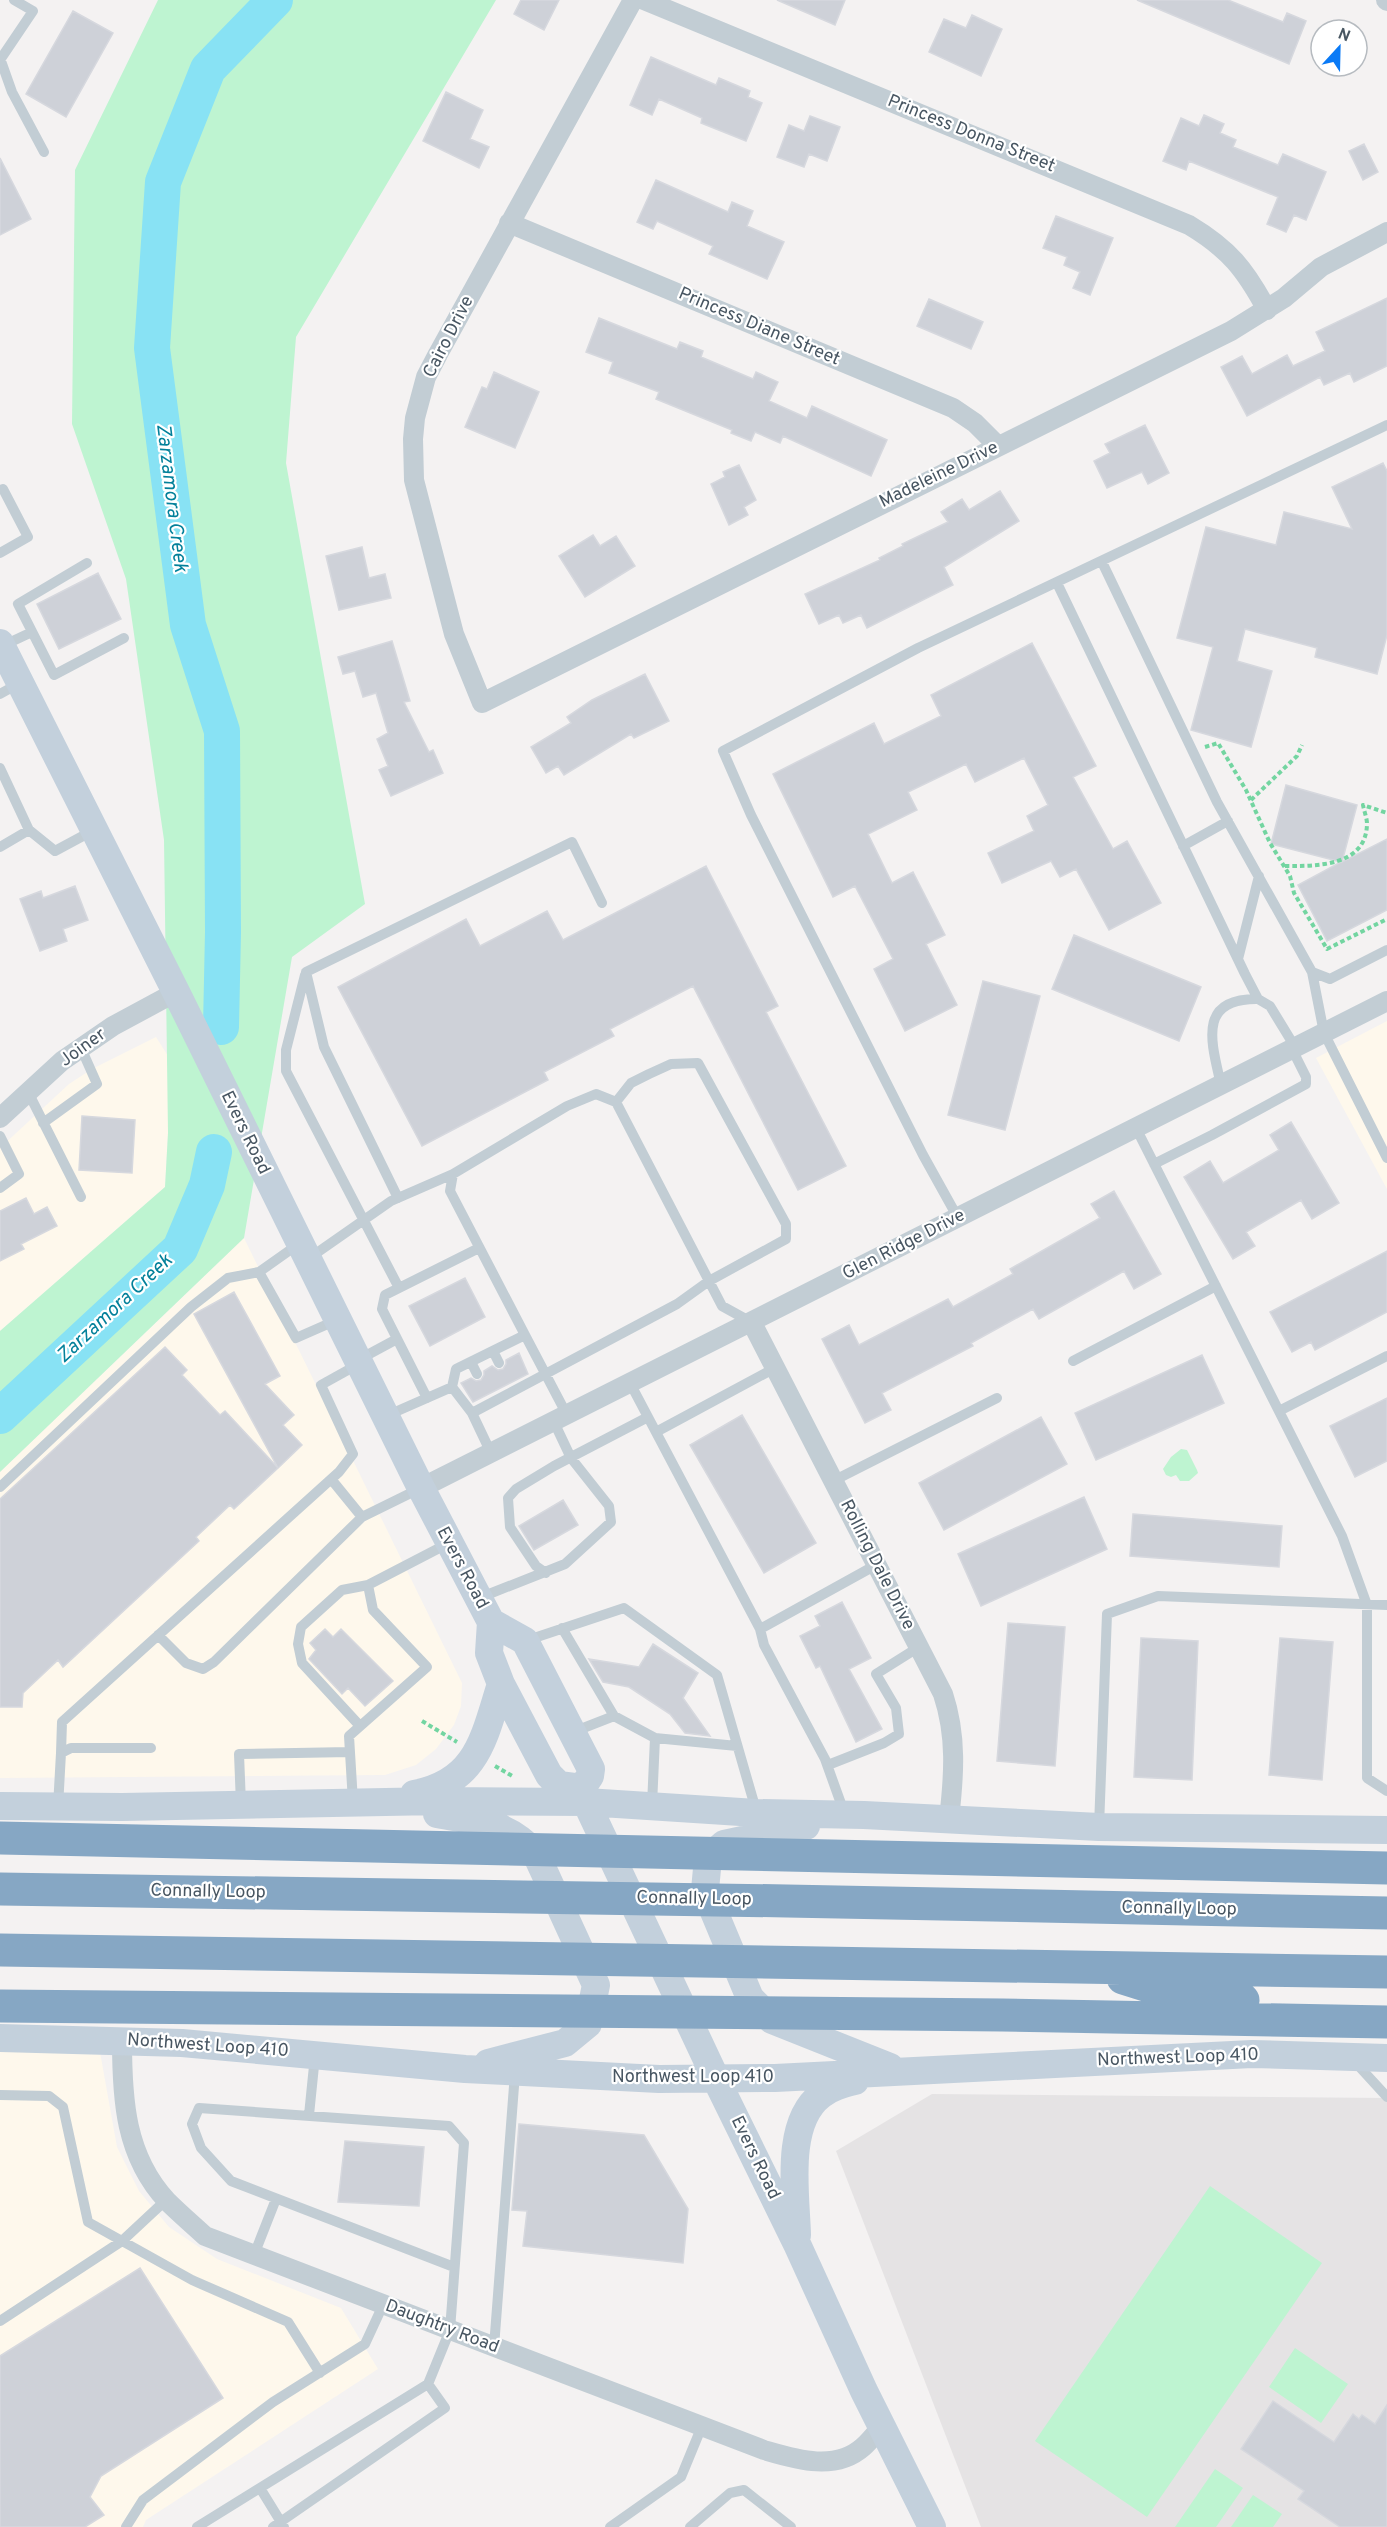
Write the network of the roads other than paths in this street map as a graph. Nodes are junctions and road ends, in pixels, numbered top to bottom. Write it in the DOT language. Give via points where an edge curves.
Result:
graph roads {
  1 [pos="14,0"];
  2 [pos="633,0"];
  3 [pos="644,0"];
  4 [pos="1,61"];
  5 [pos="44,152"];
  6 [pos="510,223"];
  7 [pos="1387,232"];
  8 [pos="1267,310"];
  9 [pos="1387,425"];
  10 [pos="998,446"];
  11 [pos="3,489"];
  12 [pos="0,553"];
  13 [pos="1102,562"];
  14 [pos="87,563"];
  15 [pos="1057,583"];
  16 [pos="32,632"];
  17 [pos="124,638"];
  18 [pos="1,645"];
  19 [pos="10,689"];
  20 [pos="482,703"];
  21 [pos="0,768"];
  22 [pos="1228,821"];
  23 [pos="29,830"];
  24 [pos="94,830"];
  25 [pos="1183,846"];
  26 [pos="0,847"];
  27 [pos="1258,876"];
  28 [pos="602,903"];
  29 [pos="1387,950"];
  30 [pos="1238,959"];
  31 [pos="306,972"];
  32 [pos="1312,972"];
  33 [pos="176,992"];
  34 [pos="1258,999"];
  35 [pos="1387,1001"];
  36 [pos="1324,1033"];
  37 [pos="81,1048"];
  38 [pos="1293,1048"];
  39 [pos="1221,1085"];
  40 [pos="28,1092"];
  41 [pos="616,1102"];
  42 [pos="0,1118"];
  43 [pos="43,1123"];
  44 [pos="1136,1128"];
  45 [pos="0,1136"];
  46 [pos="1387,1158"];
  47 [pos="1154,1164"];
  48 [pos="453,1174"];
  49 [pos="0,1188"];
  50 [pos="81,1197"];
  51 [pos="398,1198"];
  52 [pos="958,1218"];
  53 [pos="363,1220"];
  54 [pos="480,1248"];
  55 [pos="304,1251"];
  56 [pos="259,1272"];
  57 [pos="709,1281"];
  58 [pos="1216,1286"];
  59 [pos="399,1288"];
  60 [pos="338,1320"];
  61 [pos="752,1323"];
  62 [pos="525,1335"];
  63 [pos="397,1340"];
  64 [pos="493,1351"];
  65 [pos="1387,1356"];
  66 [pos="358,1362"];
  67 [pos="471,1362"];
  68 [pos="1073,1362"];
  69 [pos="498,1363"];
  70 [pos="775,1368"];
  71 [pos="477,1374"];
  72 [pos="546,1375"];
  73 [pos="630,1383"];
  74 [pos="452,1387"];
  75 [pos="427,1398"];
  76 [pos="997,1398"];
  77 [pos="1279,1411"];
  78 [pos="472,1413"];
  79 [pos="386,1417"];
  80 [pos="648,1417"];
  81 [pos="560,1418"];
  82 [pos="657,1432"];
  83 [pos="491,1453"];
  84 [pos="571,1458"];
  85 [pos="331,1479"];
  86 [pos="833,1481"];
  87 [pos="0,1487"];
  88 [pos="421,1488"];
  89 [pos="362,1517"];
  90 [pos="450,1543"];
  91 [pos="876,1565"];
  92 [pos="546,1573"];
  93 [pos="368,1585"];
  94 [pos="478,1598"];
  95 [pos="1367,1605"];
  96 [pos="1387,1605"];
  97 [pos="491,1623"];
  98 [pos="562,1628"];
  99 [pos="760,1629"];
  100 [pos="158,1635"];
  101 [pos="525,1641"];
  102 [pos="919,1647"];
  103 [pos="501,1684"];
  104 [pos="614,1716"];
  105 [pos="360,1726"];
  106 [pos="573,1732"];
  107 [pos="655,1738"];
  108 [pos="737,1746"];
  109 [pos="151,1748"];
  110 [pos="350,1752"];
  111 [pos="61,1753"];
  112 [pos="828,1765"];
  113 [pos="1387,1791"];
  114 [pos="584,1795"];
  115 [pos="363,1802"];
  116 [pos="0,1806"];
  117 [pos="241,1806"];
  118 [pos="652,1806"];
  119 [pos="58,1807"];
  120 [pos="756,1813"];
  121 [pos="855,1814"];
  122 [pos="949,1819"];
  123 [pos="1099,1827"];
  124 [pos="1387,1830"];
  125 [pos="0,1838"];
  126 [pos="1387,1868"];
  127 [pos="0,1889"];
  128 [pos="1387,1913"];
  129 [pos="0,1950"];
  130 [pos="1090,1967"];
  131 [pos="1387,1972"];
  132 [pos="0,2006"];
  133 [pos="1387,2013"];
  134 [pos="1387,2022"];
  135 [pos="0,2038"];
  136 [pos="122,2041"];
  137 [pos="315,2054"];
  138 [pos="1351,2058"];
  139 [pos="1387,2058"];
  140 [pos="465,2069"];
  141 [pos="898,2070"];
  142 [pos="515,2073"];
  143 [pos="716,2079"];
  144 [pos="0,2095"];
  145 [pos="1387,2097"];
  146 [pos="309,2115"];
  147 [pos="276,2199"];
  148 [pos="166,2200"];
  149 [pos="122,2241"];
  150 [pos="797,2244"];
  151 [pos="254,2255"];
  152 [pos="454,2267"];
  153 [pos="383,2305"];
  154 [pos="0,2321"];
  155 [pos="450,2330"];
  156 [pos="494,2347"];
  157 [pos="320,2373"];
  158 [pos="428,2384"];
  159 [pos="702,2426"];
  160 [pos="882,2426"];
  161 [pos="260,2488"];
  162 [pos="279,2525"];
  163 [pos="126,2527"];
  164 [pos="197,2527"];
  165 [pos="610,2527"];
  166 [pos="690,2527"];
  167 [pos="791,2527"];
  168 [pos="932,2527"];
  1 -- 4 [label="lane" via="33,11"];
  2 -- 6 [label="street, Cairo Drive"];
  3 -- 8 [label="street, Princess Donna Street" via="1189,225 1235,260 1249,276"];
  4 -- 5 [label="lane" via="12,92"];
  6 -- 10 [label="street, Princess Diane Street" via="953,408"];
  6 -- 20 [label="street, Cairo Drive" via="426,377 413,439 414,480 454,634"];
  7 -- 8 [label="street, Madeleine Drive" via="1321,267"];
  8 -- 10 [label="street, Madeleine Drive"];
  9 -- 13 [label="lane"];
  10 -- 20 [label="street, Madeleine Drive"];
  11 -- 12 [label="lane" via="28,537"];
  13 -- 15 [label="lane"];
  13 -- 22 [label="lane"];
  14 -- 16 [label="lane" via="18,604"];
  15 -- 25 [label="lane"];
  15 -- 52 [label="lane" via="918,648 723,752 750,815"];
  16 -- 17 [label="lane" via="54,675"];
  16 -- 18 [label="lane"];
  18 -- 19 [label="main road, Evers Road"];
  19 -- 24 [label="main road, Evers Road"];
  21 -- 23 [label="lane"];
  22 -- 25 [label="lane"];
  22 -- 27 [label="lane"];
  23 -- 24 [label="lane" via="55,851"];
  23 -- 26 [label="lane"];
  24 -- 33 [label="main road, Evers Road"];
  25 -- 30 [label="lane"];
  27 -- 30 [label="lane"];
  27 -- 32 [label="lane"];
  28 -- 31 [label="lane" via="572,842"];
  29 -- 32 [label="lane" via="1330,979"];
  30 -- 34 [label="lane"];
  31 -- 51 [label="lane" via="324,1047"];
  31 -- 53 [label="lane" via="286,1050 286,1071"];
  32 -- 36 [label="lane"];
  33 -- 37 [label="street, Joiner"];
  33 -- 55 [label="main road, Evers Road"];
  34 -- 38 [label="lane" via="1270,1006"];
  34 -- 39 [label="lane" via="1234,1002 1214,1019 1212,1046"];
  35 -- 36 [label="street, Glen Ridge Drive"];
  36 -- 38 [label="street, Glen Ridge Drive"];
  36 -- 46 [label="lane"];
  37 -- 40 [label="street, Joiner"];
  37 -- 43 [label="lane" via="97,1084"];
  38 -- 39 [label="street, Glen Ridge Drive"];
  38 -- 47 [label="lane" via="1306,1084"];
  39 -- 44 [label="street, Glen Ridge Drive"];
  40 -- 42 [label="street, Joiner"];
  40 -- 43 [label="lane"];
  41 -- 48 [label="lane" via="596,1094 567,1106"];
  41 -- 57 [label="lane"];
  41 -- 57 [label="lane" via="631,1083 649,1074 671,1064 698,1063 786,1224 786,1239"];
  43 -- 50 [label="lane"];
  44 -- 47 [label="lane"];
  44 -- 52 [label="street, Glen Ridge Drive"];
  45 -- 49 [label="lane" via="19,1174"];
  47 -- 58 [label="lane"];
  48 -- 51 [label="lane"];
  48 -- 54 [label="lane" via="450,1191"];
  51 -- 53 [label="lane"];
  52 -- 61 [label="street, Glen Ridge Drive"];
  53 -- 55 [label="lane"];
  53 -- 59 [label="lane"];
  54 -- 59 [label="lane"];
  54 -- 62 [label="lane"];
  55 -- 56 [label="lane"];
  55 -- 60 [label="main road, Evers Road"];
  56 -- 60 [label="lane" via="296,1338"];
  56 -- 87 [label="lane" via="228,1278 191,1307"];
  57 -- 61 [label="lane" via="722,1306"];
  57 -- 72 [label="lane" via="677,1304"];
  58 -- 68 [label="lane"];
  58 -- 77 [label="lane"];
  59 -- 63 [label="lane" via="385,1295 382,1310"];
  60 -- 66 [label="main road, Evers Road"];
  61 -- 70 [label="street, Rolling Dale Drive"];
  61 -- 73 [label="street, Glen Ridge Drive"];
  62 -- 64 [label="lane"];
  62 -- 72 [label="lane"];
  63 -- 66 [label="lane"];
  63 -- 75 [label="lane"];
  64 -- 67 [label="lane"];
  64 -- 69 [label="lane"];
  65 -- 77 [label="lane"];
  66 -- 79 [label="main road, Evers Road"];
  66 -- 85 [label="lane" via="321,1385 353,1454"];
  67 -- 71 [label="lane"];
  67 -- 74 [label="lane" via="456,1369"];
  70 -- 82 [label="lane"];
  70 -- 86 [label="street, Rolling Dale Drive"];
  72 -- 78 [label="lane" via="511,1388"];
  72 -- 81 [label="lane"];
  73 -- 80 [label="lane"];
  73 -- 81 [label="street, Glen Ridge Drive"];
  74 -- 75 [label="lane"];
  74 -- 78 [label="lane"];
  75 -- 79 [label="lane"];
  76 -- 86 [label="lane"];
  77 -- 95 [label="lane" via="1342,1536"];
  78 -- 83 [label="lane"];
  79 -- 88 [label="main road, Evers Road"];
  80 -- 82 [label="lane"];
  80 -- 84 [label="lane"];
  81 -- 83 [label="street, Glen Ridge Drive"];
  81 -- 84 [label="lane"];
  82 -- 99 [label="lane"];
  83 -- 88 [label="street, Glen Ridge Drive"];
  84 -- 92 [label="lane" via="609,1506 610,1521 565,1564"];
  84 -- 92 [label="lane" via="516,1489 508,1498 510,1527 536,1566"];
  85 -- 89 [label="lane"];
  85 -- 100 [label="lane"];
  86 -- 91 [label="street, Rolling Dale Drive"];
  88 -- 89 [label="lane"];
  88 -- 90 [label="main road, Evers Road"];
  89 -- 100 [label="lane" via="203,1669 186,1663"];
  90 -- 93 [label="lane"];
  90 -- 94 [label="main road, Evers Road"];
  91 -- 99 [label="lane"];
  91 -- 102 [label="street, Rolling Dale Drive"];
  92 -- 94 [label="lane"];
  93 -- 105 [label="lane" via="373,1610 427,1667"];
  93 -- 105 [label="lane" via="342,1590 301,1627 298,1644 302,1663"];
  94 -- 97 [label="main road, Evers Road"];
  95 -- 96 [label="lane"];
  95 -- 113 [label="lane" via="1367,1778"];
  95 -- 123 [label="lane" via="1158,1596 1107,1614"];
  97 -- 101 [label="main road, Evers Road"];
  97 -- 103 [label="main road, Evers Road" via="489,1653"];
  98 -- 101 [label="lane"];
  98 -- 104 [label="lane"];
  98 -- 108 [label="lane" via="624,1608 717,1675"];
  99 -- 112 [label="lane" via="764,1645"];
  100 -- 111 [label="lane" via="62,1722"];
  101 -- 106 [label="main road"];
  102 -- 112 [label="lane" via="876,1674 896,1708 899,1734"];
  102 -- 122 [label="street, Rolling Dale Drive" via="944,1694 951,1718 954,1776"];
  103 -- 114 [label="main road, Evers Road" via="549,1775 559,1785"];
  103 -- 115 [label="main road" via="483,1739 470,1764 453,1780 425,1792"];
  104 -- 106 [label="lane"];
  104 -- 107 [label="lane"];
  105 -- 110 [label="lane" via="349,1736"];
  106 -- 114 [label="main road" via="591,1769"];
  107 -- 108 [label="lane"];
  107 -- 118 [label="lane"];
  108 -- 120 [label="lane"];
  109 -- 111 [label="lane" via="70,1748"];
  110 -- 115 [label="lane"];
  110 -- 117 [label="lane" via="239,1754"];
  111 -- 119 [label="lane"];
  112 -- 121 [label="lane"];
  114 -- 115 [label="main road"];
  114 -- 118 [label="main road"];
  114 -- 143 [label="main road, Evers Road"];
  115 -- 117 [label="main road"];
  115 -- 140 [label="main road" via="498,1825 522,1839 536,1854 596,1985 588,2024 565,2043"];
  116 -- 119 [label="main road"];
  117 -- 119 [label="main road"];
  118 -- 120 [label="main road"];
  120 -- 121 [label="main road"];
  121 -- 122 [label="main road"];
  121 -- 141 [label="main road" via="724,1844 708,1858 705,1890 750,1998 772,2020"];
  122 -- 123 [label="main road"];
  123 -- 124 [label="main road"];
  125 -- 126 [label="highway"];
  127 -- 128 [label="highway, Connally Loop"];
  129 -- 130 [label="highway"];
  130 -- 131 [label="highway"];
  130 -- 133 [label="highway" via="1174,1994"];
  132 -- 134 [label="highway"];
  135 -- 136 [label="main road, Northwest Loop 410"];
  136 -- 137 [label="main road, Northwest Loop 410"];
  136 -- 148 [label="street, Daughtry Road" via="124,2113 141,2163"];
  137 -- 140 [label="main road, Northwest Loop 410"];
  137 -- 146 [label="lane"];
  138 -- 139 [label="main road, Northwest Loop 410"];
  138 -- 141 [label="main road, Northwest Loop 410" via="1252,2054"];
  138 -- 145 [label="lane"];
  140 -- 142 [label="main road, Northwest Loop 410"];
  141 -- 143 [label="main road, Northwest Loop 410"];
  141 -- 150 [label="main road" via="837,2085 820,2095 809,2109 795,2150"];
  142 -- 143 [label="main road, Northwest Loop 410"];
  142 -- 156 [label="lane"];
  143 -- 150 [label="main road, Evers Road"];
  144 -- 149 [label="lane" via="49,2096 63,2107 88,2222"];
  146 -- 147 [label="lane" via="199,2109 192,2124 201,2148 231,2181"];
  146 -- 152 [label="lane" via="448,2126 464,2143"];
  147 -- 151 [label="lane"];
  147 -- 152 [label="lane"];
  148 -- 149 [label="lane"];
  148 -- 151 [label="street, Daughtry Road" via="204,2236"];
  149 -- 154 [label="lane"];
  149 -- 157 [label="lane" via="192,2280 288,2322"];
  150 -- 160 [label="main road, Evers Road"];
  151 -- 153 [label="street, Daughtry Road"];
  152 -- 155 [label="lane"];
  153 -- 155 [label="street, Daughtry Road"];
  153 -- 157 [label="lane" via="365,2344"];
  155 -- 156 [label="street, Daughtry Road"];
  155 -- 158 [label="lane"];
  156 -- 159 [label="street, Daughtry Road"];
  157 -- 163 [label="lane" via="273,2402 143,2500"];
  158 -- 161 [label="lane"];
  158 -- 162 [label="lane" via="445,2408"];
  159 -- 160 [label="street, Daughtry Road" via="807,2462 842,2458 862,2449"];
  159 -- 165 [label="lane" via="681,2477"];
  160 -- 168 [label="main road, Evers Road"];
  161 -- 162 [label="lane"];
  161 -- 164 [label="lane"];
  166 -- 167 [label="lane" via="730,2493 744,2490"];
}
